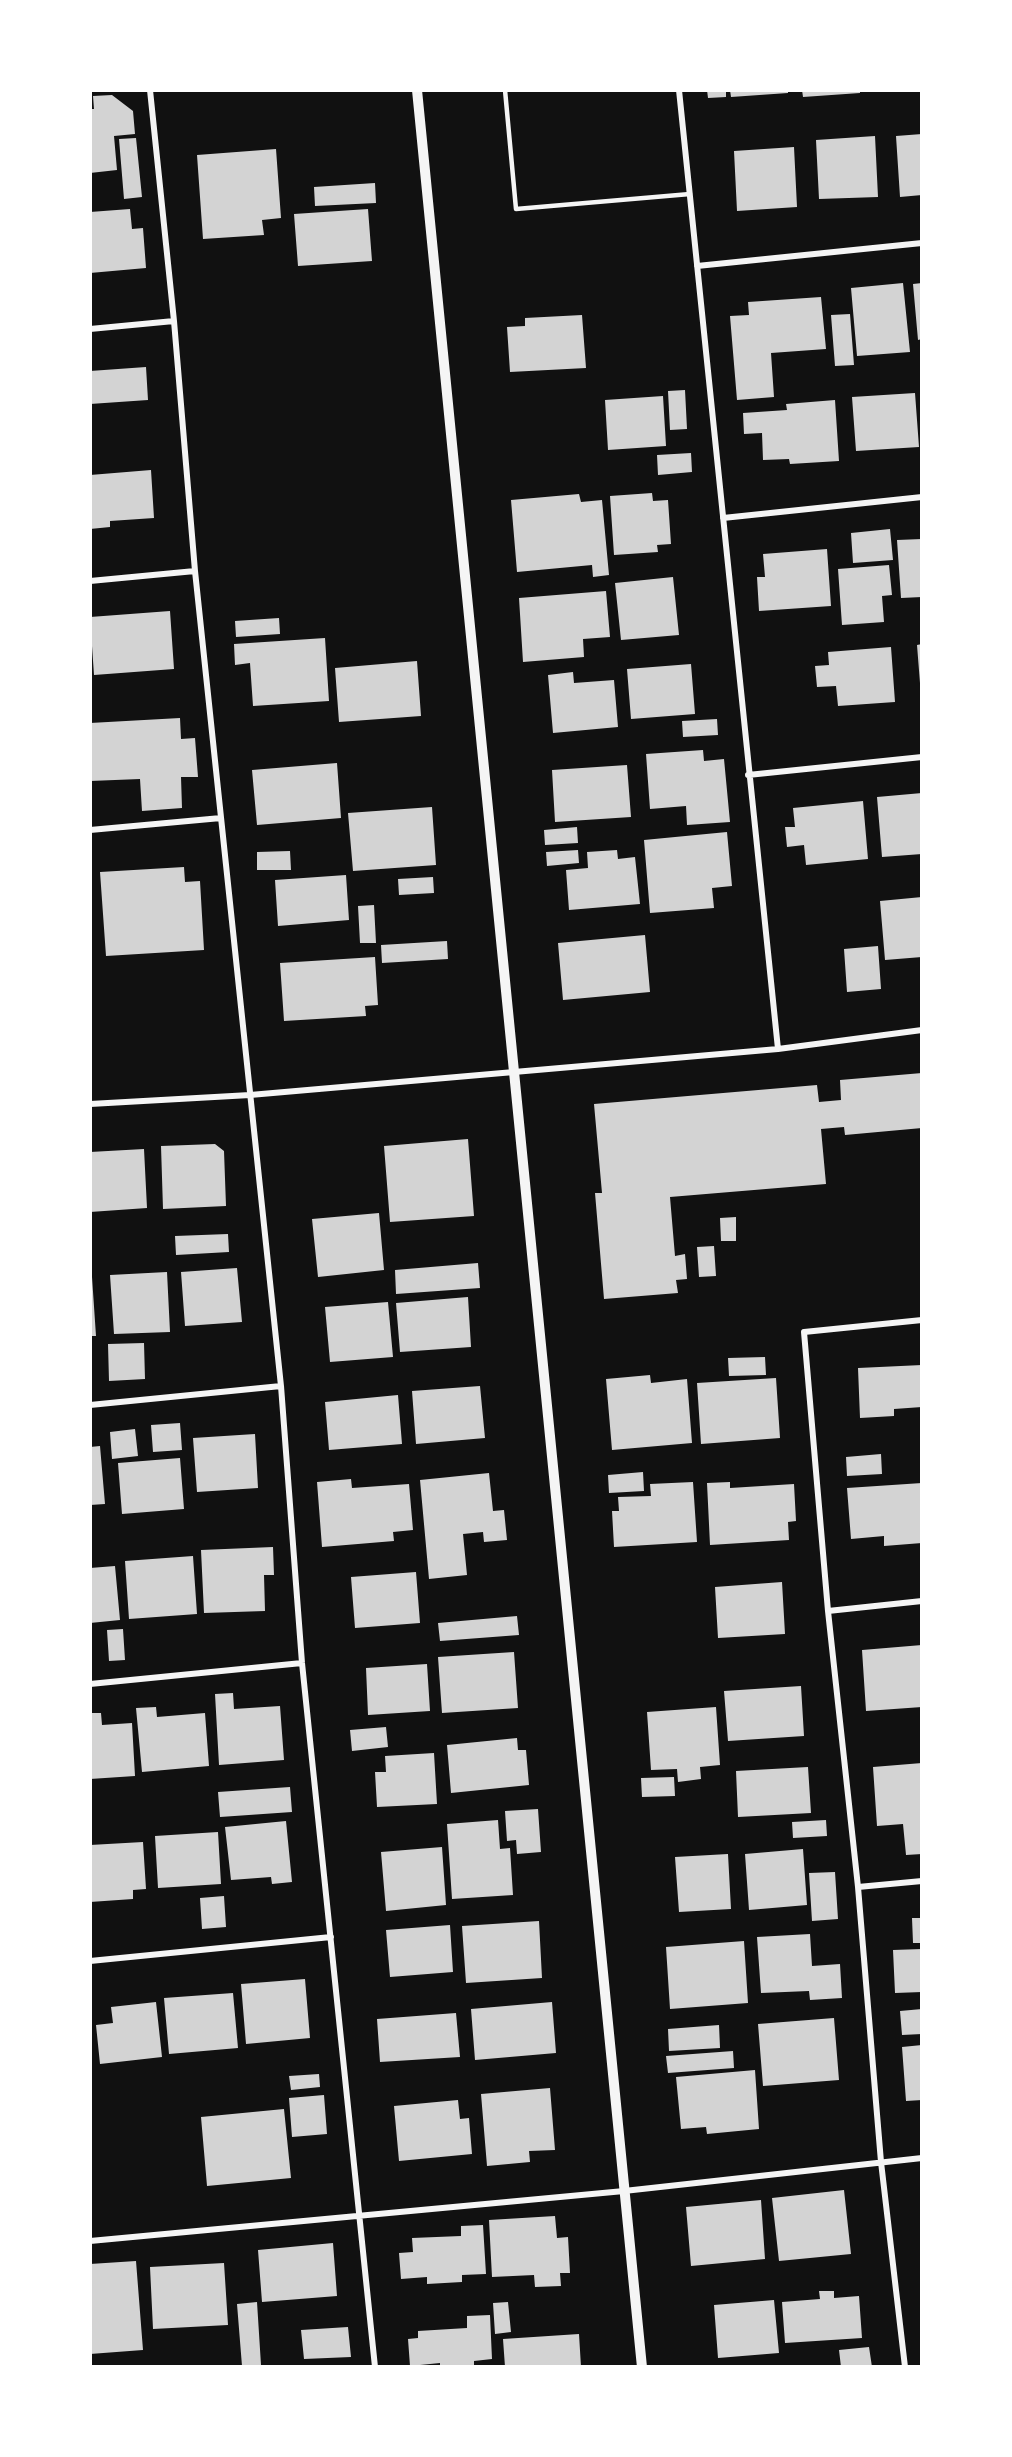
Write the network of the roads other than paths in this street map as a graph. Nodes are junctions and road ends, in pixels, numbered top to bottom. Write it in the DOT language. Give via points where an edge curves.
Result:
graph roads {
  1 [pos="150,90"];
  2 [pos="417,90"];
  3 [pos="505,90"];
  4 [pos="679,90"];
  5 [pos="690,194"];
  6 [pos="922,243"];
  7 [pos="697,266"];
  8 [pos="174,321"];
  9 [pos="90,329"];
  10 [pos="922,498"];
  11 [pos="723,518"];
  12 [pos="195,571"];
  13 [pos="90,581"];
  14 [pos="922,757"];
  15 [pos="748,775"];
  16 [pos="221,818"];
  17 [pos="90,830"];
  18 [pos="922,1030"];
  19 [pos="778,1049"];
  20 [pos="515,1071"];
  21 [pos="250,1095"];
  22 [pos="90,1104"];
  23 [pos="922,1320"];
  24 [pos="281,1386"];
  25 [pos="90,1405"];
  26 [pos="922,1601"];
  27 [pos="828,1611"];
  28 [pos="302,1663"];
  29 [pos="90,1684"];
  30 [pos="922,1881"];
  31 [pos="858,1887"];
  32 [pos="331,1937"];
  33 [pos="90,1961"];
  34 [pos="922,2158"];
  35 [pos="881,2162"];
  36 [pos="624,2191"];
  37 [pos="359,2215"];
  38 [pos="90,2241"];
  39 [pos="375,2367"];
  40 [pos="642,2367"];
  41 [pos="905,2367"];
  1 -- 8 [label="street"];
  2 -- 20 [label="street"];
  3 -- 5 [label="lane" via="516,208"];
  4 -- 5 [label="street"];
  5 -- 7 [label="street"];
  6 -- 7 [label="street"];
  7 -- 11 [label="street"];
  8 -- 9 [label="street"];
  8 -- 12 [label="street"];
  10 -- 11 [label="street"];
  11 -- 15 [label="street"];
  12 -- 13 [label="street"];
  12 -- 16 [label="street"];
  14 -- 15 [label="street"];
  15 -- 19 [label="street"];
  16 -- 17 [label="street"];
  16 -- 21 [label="street"];
  18 -- 19 [label="street"];
  19 -- 20 [label="street"];
  20 -- 21 [label="street"];
  20 -- 36 [label="street"];
  21 -- 22 [label="street"];
  21 -- 24 [label="street"];
  23 -- 27 [label="street" via="804,1332"];
  24 -- 25 [label="street"];
  24 -- 28 [label="street"];
  26 -- 27 [label="street"];
  27 -- 31 [label="street"];
  28 -- 29 [label="street"];
  28 -- 32 [label="street"];
  30 -- 31 [label="street"];
  31 -- 35 [label="street"];
  32 -- 33 [label="street"];
  32 -- 37 [label="street"];
  34 -- 35 [label="street"];
  35 -- 36 [label="street"];
  35 -- 41 [label="street"];
  36 -- 37 [label="street"];
  36 -- 40 [label="street"];
  37 -- 38 [label="street"];
  37 -- 39 [label="street"];
}
